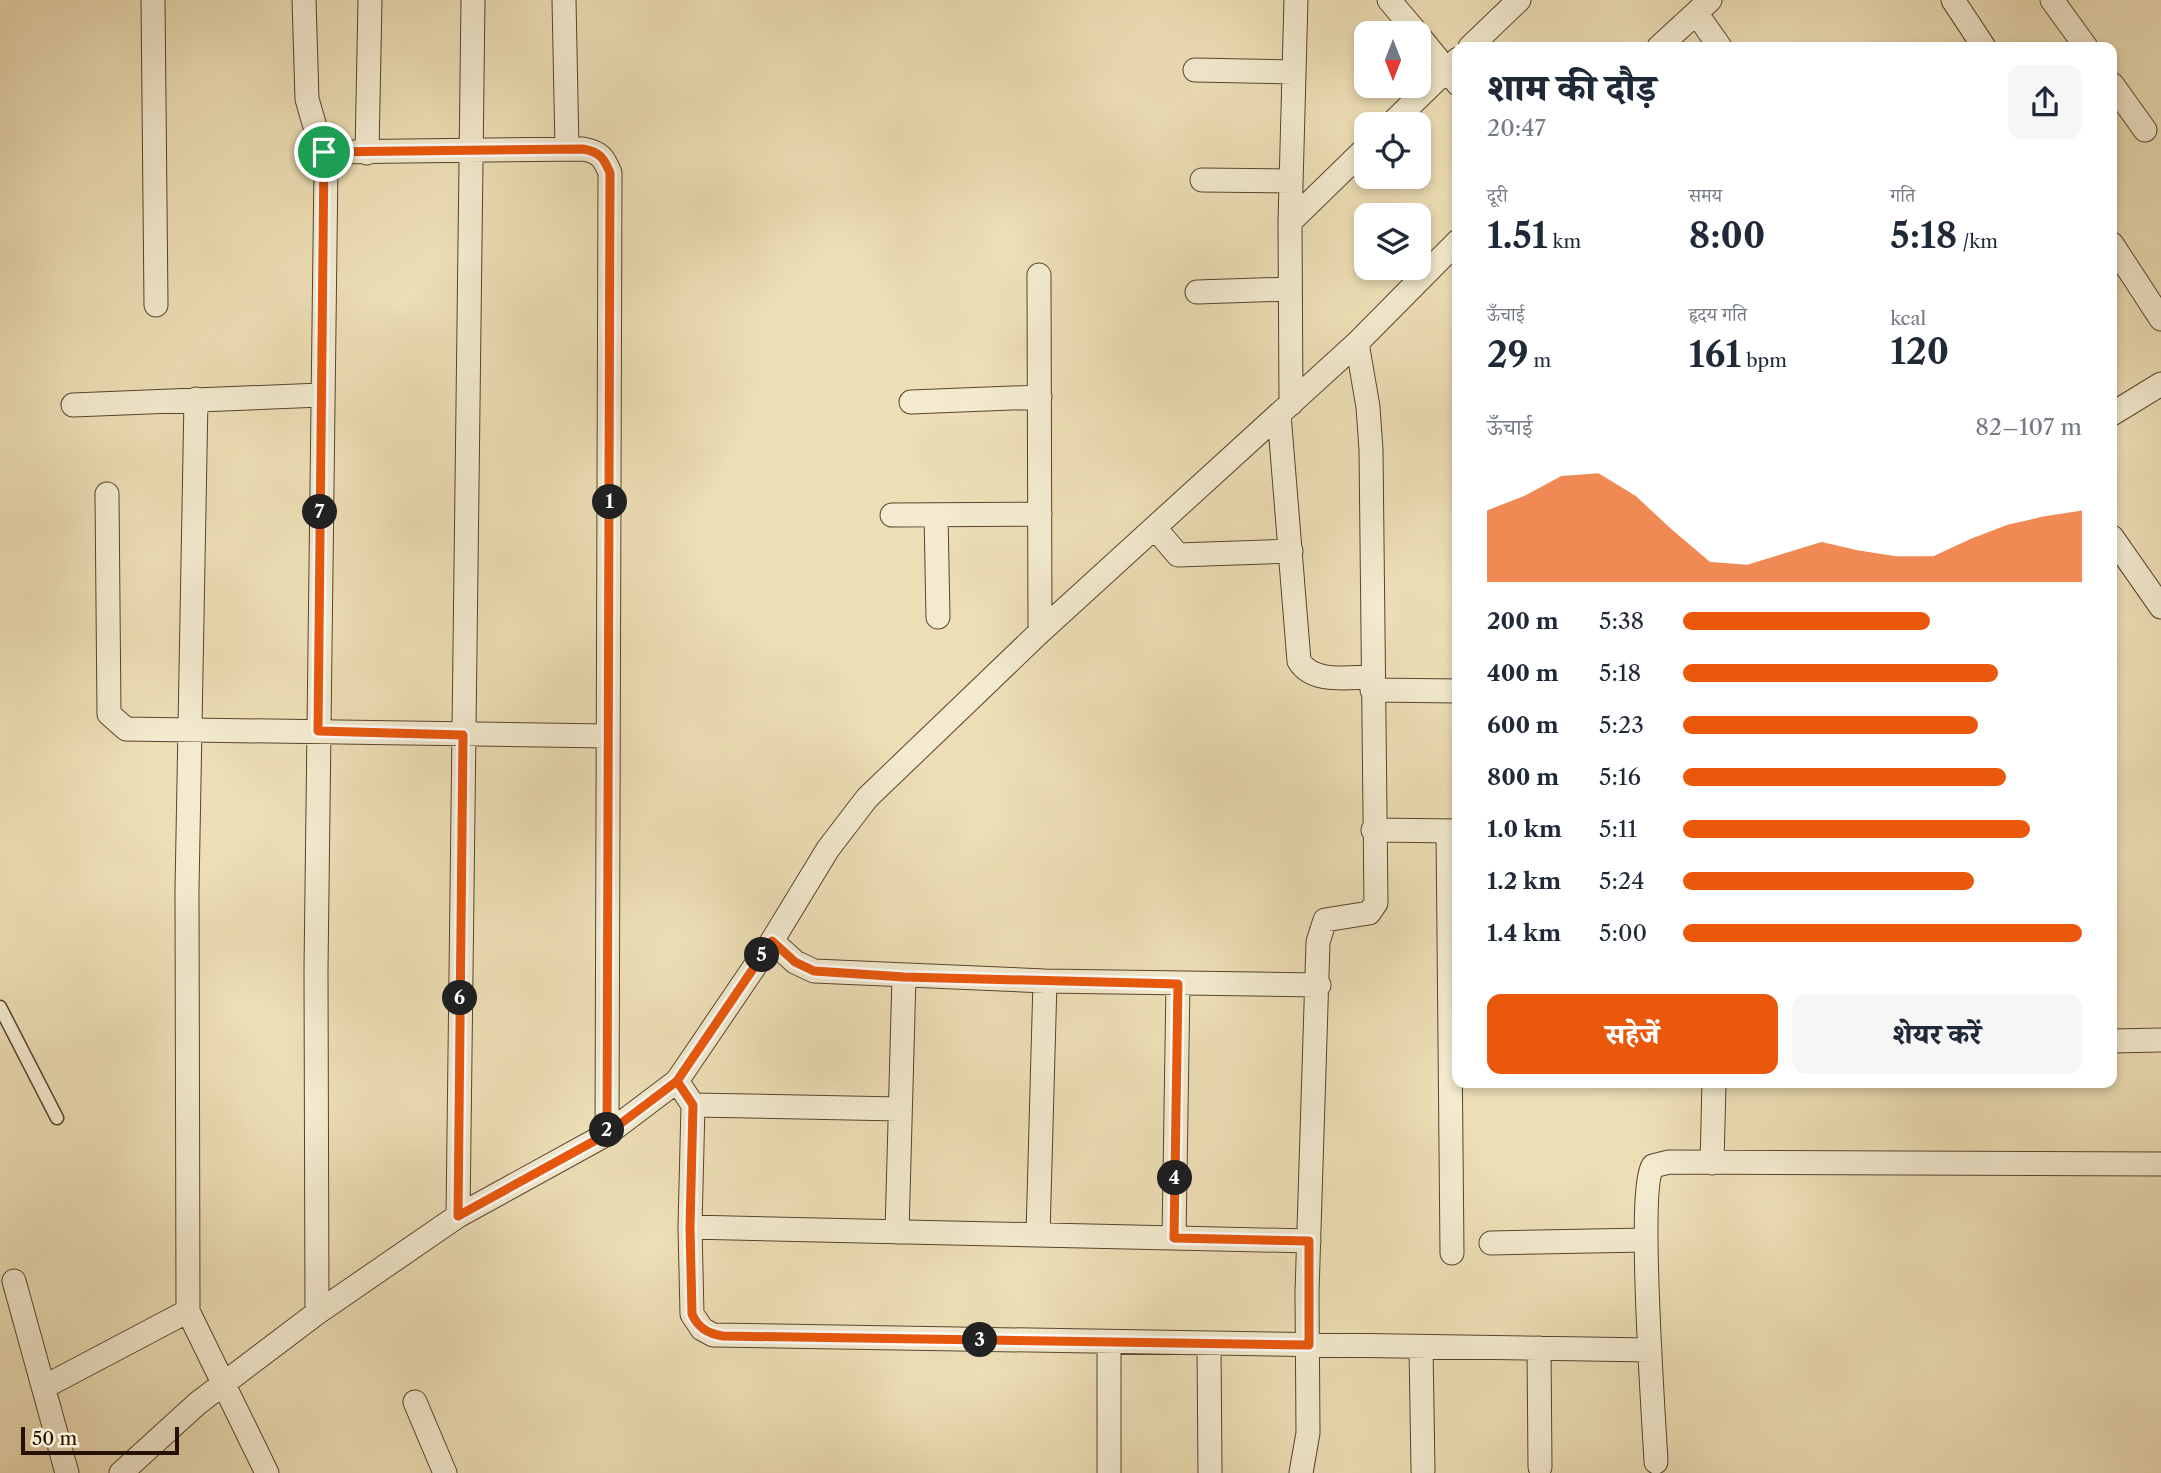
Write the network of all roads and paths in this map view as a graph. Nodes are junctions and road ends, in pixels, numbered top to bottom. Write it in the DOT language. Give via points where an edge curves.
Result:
graph roads {
  1 [pos="153,0"];
  2 [pos="304,0"];
  3 [pos="370,0"];
  4 [pos="473,0"];
  5 [pos="564,0"];
  6 [pos="1296,0"];
  7 [pos="1390,0"];
  8 [pos="1519,0"];
  9 [pos="1953,0"];
  10 [pos="2052,0"];
  11 [pos="1703,6"];
  12 [pos="1407,21"];
  13 [pos="1475,42"];
  14 [pos="1664,42"];
  15 [pos="1718,42"];
  16 [pos="1981,42"];
  17 [pos="2082,42"];
  18 [pos="1432,49"];
  19 [pos="1452,69"];
  20 [pos="1195,70"];
  21 [pos="1294,72"];
  22 [pos="1452,73"];
  23 [pos="2117,91"];
  24 [pos="1405,112"];
  25 [pos="2145,130"];
  26 [pos="567,149"];
  27 [pos="472,151"];
  28 [pos="324,152"];
  29 [pos="367,153"];
  30 [pos="1354,160"];
  31 [pos="1202,180"];
  32 [pos="1291,181"];
  33 [pos="1290,222"];
  34 [pos="1452,247"];
  35 [pos="2117,252"];
  36 [pos="1039,275"];
  37 [pos="1290,289"];
  38 [pos="1197,292"];
  39 [pos="156,305"];
  40 [pos="2161,319"];
  41 [pos="1357,343"];
  42 [pos="2161,384"];
  43 [pos="321,395"];
  44 [pos="1040,397"];
  45 [pos="196,400"];
  46 [pos="911,402"];
  47 [pos="73,405"];
  48 [pos="1285,409"];
  49 [pos="2117,411"];
  50 [pos="107,494"];
  51 [pos="1040,514"];
  52 [pos="891,515"];
  53 [pos="936,515"];
  54 [pos="1155,528"];
  55 [pos="2117,544"];
  56 [pos="1291,551"];
  57 [pos="2161,607"];
  58 [pos="938,617"];
  59 [pos="1040,632"];
  60 [pos="1372,683"];
  61 [pos="1452,690"];
  62 [pos="190,729"];
  63 [pos="318,731"];
  64 [pos="463,735"];
  65 [pos="608,736"];
  66 [pos="1373,830"];
  67 [pos="1452,831"];
  68 [pos="772,941"];
  69 [pos="904,977"];
  70 [pos="1045,981"];
  71 [pos="1178,984"];
  72 [pos="1318,985"];
  73 [pos="0,1007"];
  74 [pos="2161,1040"];
  75 [pos="2117,1041"];
  76 [pos="677,1081"];
  77 [pos="1454,1088"];
  78 [pos="1714,1088"];
  79 [pos="693,1105"];
  80 [pos="900,1109"];
  81 [pos="57,1118"];
  82 [pos="607,1134"];
  83 [pos="1712,1163"];
  84 [pos="2161,1164"];
  85 [pos="458,1216"];
  86 [pos="690,1227"];
  87 [pos="897,1232"];
  88 [pos="1038,1235"];
  89 [pos="1174,1238"];
  90 [pos="1646,1240"];
  91 [pos="1309,1241"];
  92 [pos="1491,1243"];
  93 [pos="1452,1253"];
  94 [pos="14,1281"];
  95 [pos="188,1311"];
  96 [pos="317,1313"];
  97 [pos="1109,1342"];
  98 [pos="1209,1345"];
  99 [pos="1309,1345"];
  100 [pos="1421,1347"];
  101 [pos="1539,1348"];
  102 [pos="1650,1350"];
  103 [pos="223,1384"];
  104 [pos="44,1387"];
  105 [pos="415,1402"];
  106 [pos="1656,1462"];
  107 [pos="1540,1467"];
  108 [pos="1423,1470"];
  109 [pos="67,1473"];
  110 [pos="121,1473"];
  111 [pos="267,1473"];
  112 [pos="445,1473"];
  113 [pos="1109,1473"];
  114 [pos="1210,1473"];
  115 [pos="1301,1473"];
  1 -- 39 [label="street"];
  2 -- 28 [label="street" via="307,99"];
  3 -- 29 [label="street"];
  4 -- 27 [label="street"];
  5 -- 26 [label="street"];
  6 -- 21 [label="street"];
  7 -- 12 [label="street"];
  8 -- 13 [label="street"];
  9 -- 16 [label="street"];
  10 -- 17 [label="street"];
  11 -- 14 [label="street"];
  11 -- 15 [label="street"];
  18 -- 19 [label="street"];
  20 -- 21 [label="street"];
  21 -- 32 [label="street"];
  22 -- 24 [label="street"];
  23 -- 25 [label="street"];
  26 -- 27 [label="street"];
  26 -- 65 [label="street" via="596,151 604,159 611,185"];
  27 -- 29 [label="street"];
  27 -- 64 [label="street"];
  28 -- 29 [label="street"];
  28 -- 43 [label="street"];
  30 -- 33 [label="street"];
  31 -- 32 [label="street"];
  32 -- 33 [label="street"];
  33 -- 37 [label="street"];
  34 -- 41 [label="street"];
  35 -- 40 [label="street"];
  36 -- 44 [label="street"];
  37 -- 38 [label="street"];
  37 -- 48 [label="street"];
  41 -- 48 [label="street"];
  41 -- 60 [label="street" via="1371,450"];
  42 -- 49 [label="street"];
  43 -- 45 [label="street"];
  43 -- 63 [label="street"];
  44 -- 46 [label="street"];
  44 -- 51 [label="street"];
  45 -- 47 [label="street"];
  45 -- 62 [label="street"];
  48 -- 54 [label="street"];
  48 -- 56 [label="street"];
  50 -- 62 [label="street" via="109,714 126,729"];
  51 -- 53 [label="street"];
  51 -- 59 [label="street"];
  52 -- 53 [label="street"];
  53 -- 58 [label="street"];
  54 -- 56 [label="street" via="1178,555"];
  54 -- 59 [label="street"];
  55 -- 57 [label="street"];
  56 -- 60 [label="street" via="1295,636 1303,668 1321,676"];
  59 -- 68 [label="street" via="867,797 828,849"];
  60 -- 61 [label="street"];
  60 -- 66 [label="street"];
  62 -- 63 [label="street"];
  62 -- 95 [label="street"];
  63 -- 64 [label="street"];
  63 -- 96 [label="street"];
  64 -- 65 [label="street"];
  64 -- 85 [label="street"];
  65 -- 82 [label="street"];
  66 -- 67 [label="street"];
  66 -- 72 [label="street" via="1376,903 1369,913 1331,917 1321,925"];
  68 -- 69 [label="street" via="795,962 814,971"];
  68 -- 76 [label="street"];
  69 -- 70 [label="street"];
  69 -- 80 [label="street"];
  70 -- 71 [label="street"];
  70 -- 88 [label="street"];
  71 -- 72 [label="street"];
  71 -- 89 [label="street"];
  72 -- 91 [label="street"];
  73 -- 81 [label="lane"];
  74 -- 75 [label="street"];
  76 -- 79 [label="street"];
  76 -- 82 [label="street"];
  77 -- 93 [label="street"];
  78 -- 83 [label="street"];
  79 -- 80 [label="street"];
  79 -- 86 [label="street"];
  80 -- 87 [label="street"];
  82 -- 85 [label="street"];
  83 -- 84 [label="street"];
  83 -- 90 [label="street" via="1653,1166"];
  85 -- 96 [label="street"];
  86 -- 87 [label="street"];
  86 -- 97 [label="street" via="692,1314 702,1329 713,1335"];
  87 -- 88 [label="street"];
  88 -- 89 [label="street"];
  89 -- 91 [label="street"];
  90 -- 92 [label="street"];
  90 -- 102 [label="street"];
  91 -- 99 [label="street"];
  94 -- 104 [label="street"];
  95 -- 103 [label="street"];
  95 -- 104 [label="street"];
  96 -- 103 [label="street"];
  97 -- 98 [label="street"];
  97 -- 113 [label="street"];
  98 -- 99 [label="street"];
  98 -- 114 [label="street"];
  99 -- 100 [label="street"];
  99 -- 115 [label="street" via="1307,1448"];
  100 -- 101 [label="street"];
  100 -- 108 [label="street"];
  101 -- 102 [label="street"];
  101 -- 107 [label="street"];
  102 -- 106 [label="street"];
  103 -- 110 [label="street"];
  103 -- 111 [label="street"];
  104 -- 109 [label="street"];
  105 -- 112 [label="street"];
}
